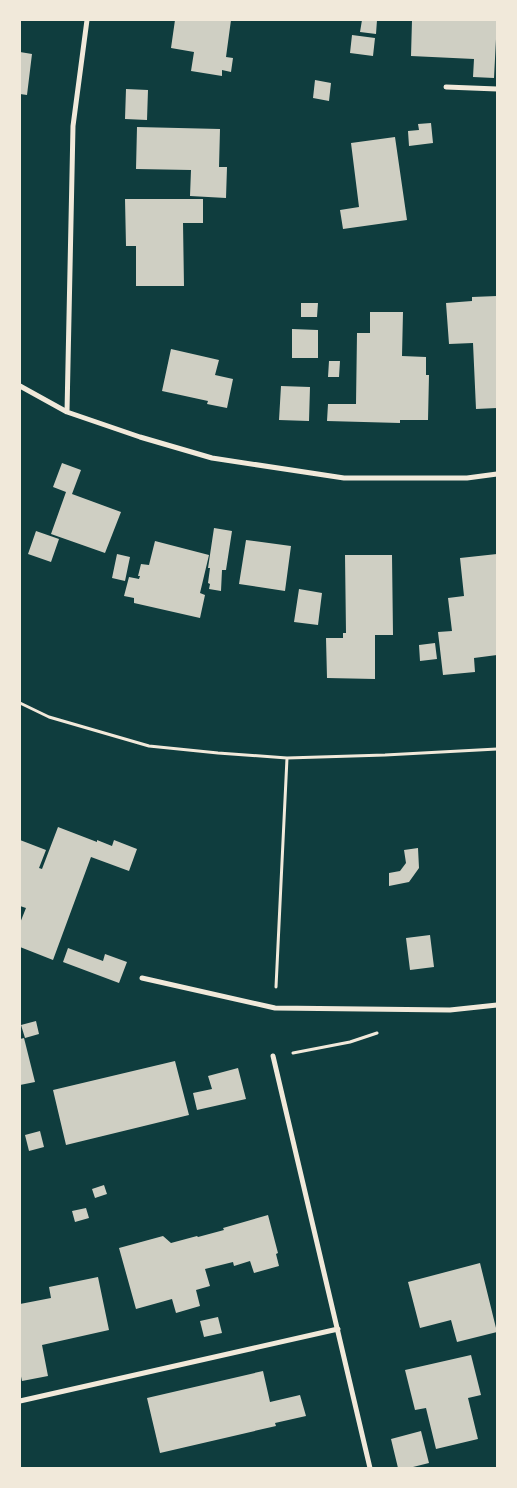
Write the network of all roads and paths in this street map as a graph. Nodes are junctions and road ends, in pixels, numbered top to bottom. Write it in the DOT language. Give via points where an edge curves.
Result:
graph roads {
  1 [pos="88,20"];
  2 [pos="446,87"];
  3 [pos="497,89"];
  4 [pos="20,386"];
  5 [pos="67,412"];
  6 [pos="497,474"];
  7 [pos="20,703"];
  8 [pos="497,749"];
  9 [pos="287,758"];
  10 [pos="142,978"];
  11 [pos="497,1006"];
  12 [pos="275,1008"];
  13 [pos="387,1009"];
  14 [pos="273,1056"];
  15 [pos="338,1329"];
  16 [pos="20,1401"];
  17 [pos="370,1468"];
  1 -- 5 [label="street" via="73,126"];
  2 -- 3 [label="street"];
  4 -- 5 [label="street"];
  5 -- 6 [label="street" via="212,458 344,478 467,478"];
  7 -- 9 [label="path" via="49,717 149,746"];
  8 -- 9 [label="path"];
  9 -- 12 [label="path"];
  10 -- 12 [label="street"];
  11 -- 13 [label="street" via="450,1010"];
  12 -- 13 [label="street"];
  13 -- 14 [label="path" via="377,1033 350,1042"];
  14 -- 15 [label="street"];
  15 -- 16 [label="street"];
  15 -- 17 [label="street"];
}
